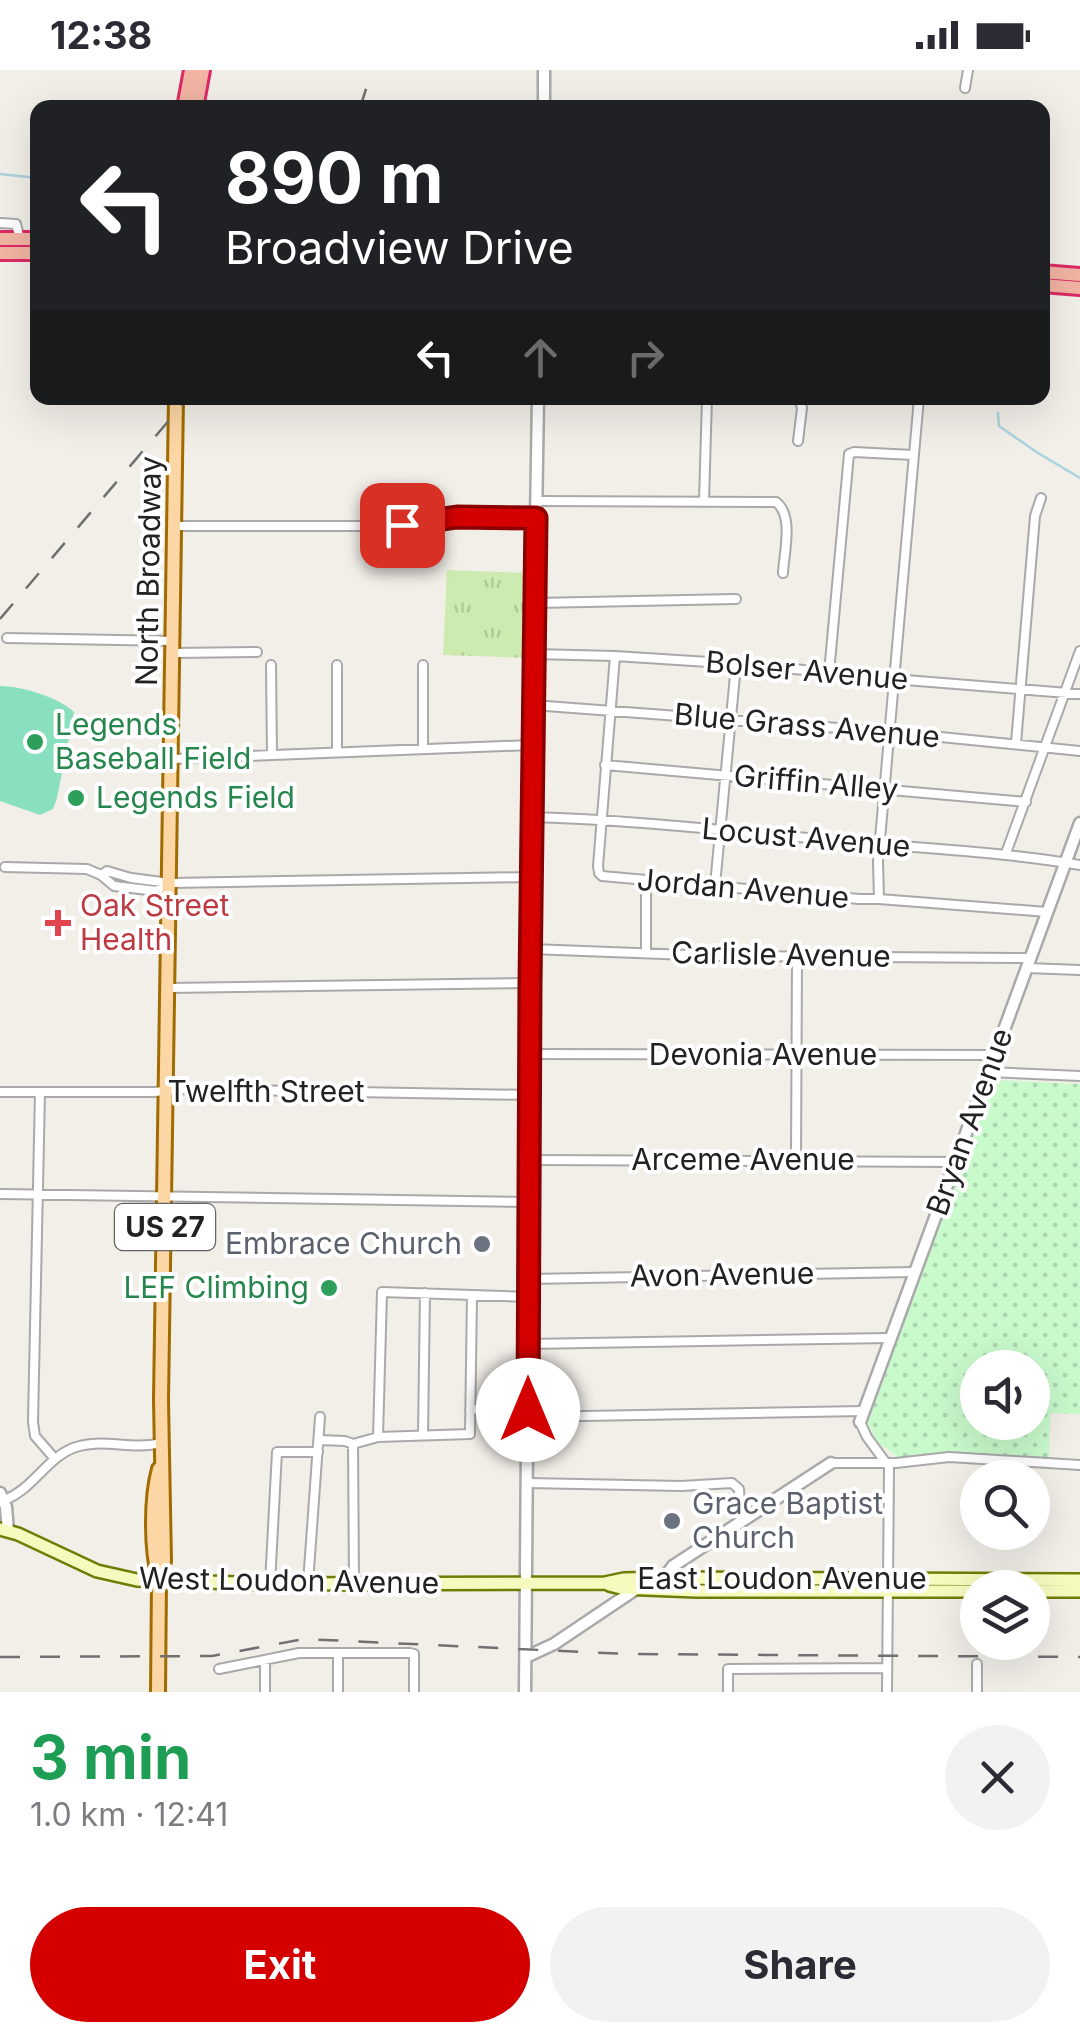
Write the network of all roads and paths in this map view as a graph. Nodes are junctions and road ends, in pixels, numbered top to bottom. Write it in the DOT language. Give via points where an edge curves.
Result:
graph roads {
  1 [pos="191,70"];
  2 [pos="203,70"];
  3 [pos="544,70"];
  4 [pos="968,70"];
  5 [pos="965,88"];
  6 [pos="185,100"];
  7 [pos="197,100"];
  8 [pos="544,100"];
  9 [pos="0,223"];
  10 [pos="0,239"];
  11 [pos="20,239"];
  12 [pos="30,239"];
  13 [pos="0,253"];
  14 [pos="30,253"];
  15 [pos="1050,273"];
  16 [pos="1080,275"];
  17 [pos="1050,286"];
  18 [pos="1080,288"];
  19 [pos="176,405"];
  20 [pos="538,405"];
  21 [pos="707,405"];
  22 [pos="801,405"];
  23 [pos="918,405"];
  24 [pos="798,441"];
  25 [pos="913,455"];
  26 [pos="1040,498"];
  27 [pos="536,501"];
  28 [pos="704,501"];
  29 [pos="536,518"];
  30 [pos="174,526"];
  31 [pos="783,573"];
  32 [pos="736,600"];
  33 [pos="534,603"];
  34 [pos="7,638"];
  35 [pos="173,647"];
  36 [pos="1080,651"];
  37 [pos="257,652"];
  38 [pos="534,654"];
  39 [pos="615,656"];
  40 [pos="271,665"];
  41 [pos="337,665"];
  42 [pos="423,665"];
  43 [pos="736,665"];
  44 [pos="828,673"];
  45 [pos="893,680"];
  46 [pos="1020,689"];
  47 [pos="1065,692"];
  48 [pos="1080,694"];
  49 [pos="533,705"];
  50 [pos="611,711"];
  51 [pos="731,720"];
  52 [pos="891,732"];
  53 [pos="1016,743"];
  54 [pos="532,745"];
  55 [pos="424,748"];
  56 [pos="1046,748"];
  57 [pos="1080,750"];
  58 [pos="337,752"];
  59 [pos="272,754"];
  60 [pos="172,759"];
  61 [pos="605,765"];
  62 [pos="726,775"];
  63 [pos="886,788"];
  64 [pos="1026,802"];
  65 [pos="532,817"];
  66 [pos="602,820"];
  67 [pos="1080,823"];
  68 [pos="719,830"];
  69 [pos="879,845"];
  70 [pos="1006,853"];
  71 [pos="1066,862"];
  72 [pos="1080,865"];
  73 [pos="4,867"];
  74 [pos="532,877"];
  75 [pos="646,880"];
  76 [pos="170,883"];
  77 [pos="715,886"];
  78 [pos="879,898"];
  79 [pos="1047,912"];
  80 [pos="531,948"];
  81 [pos="646,952"];
  82 [pos="797,957"];
  83 [pos="1029,963"];
  84 [pos="1080,970"];
  85 [pos="530,983"];
  86 [pos="168,988"];
  87 [pos="530,1054"];
  88 [pos="798,1055"];
  89 [pos="996,1056"];
  90 [pos="989,1072"];
  91 [pos="1080,1076"];
  92 [pos="166,1091"];
  93 [pos="0,1092"];
  94 [pos="40,1092"];
  95 [pos="531,1095"];
  96 [pos="531,1160"];
  97 [pos="796,1160"];
  98 [pos="955,1162"];
  99 [pos="0,1194"];
  100 [pos="38,1196"];
  101 [pos="165,1196"];
  102 [pos="529,1202"];
  103 [pos="914,1272"];
  104 [pos="529,1279"];
  105 [pos="425,1293"];
  106 [pos="472,1295"];
  107 [pos="529,1297"];
  108 [pos="890,1338"];
  109 [pos="528,1344"];
  110 [pos="470,1409"];
  111 [pos="528,1414"];
  112 [pos="862,1416"];
  113 [pos="320,1418"];
  114 [pos="423,1434"];
  115 [pos="378,1437"];
  116 [pos="319,1440"];
  117 [pos="160,1443"];
  118 [pos="353,1444"];
  119 [pos="318,1452"];
  120 [pos="56,1459"];
  121 [pos="830,1463"];
  122 [pos="888,1463"];
  123 [pos="1080,1465"];
  124 [pos="528,1483"];
  125 [pos="2,1496"];
  126 [pos="741,1523"];
  127 [pos="4,1530"];
  128 [pos="664,1578"];
  129 [pos="160,1580"];
  130 [pos="1080,1580"];
  131 [pos="354,1582"];
  132 [pos="308,1583"];
  133 [pos="1050,1583"];
  134 [pos="270,1584"];
  135 [pos="527,1584"];
  136 [pos="604,1584"];
  137 [pos="771,1585"];
  138 [pos="888,1585"];
  139 [pos="960,1586"];
  140 [pos="1050,1588"];
  141 [pos="636,1589"];
  142 [pos="960,1590"];
  143 [pos="1080,1591"];
  144 [pos="338,1652"];
  145 [pos="526,1657"];
  146 [pos="265,1661"];
  147 [pos="978,1664"];
  148 [pos="887,1668"];
  149 [pos="219,1669"];
  150 [pos="158,1692"];
  151 [pos="265,1692"];
  152 [pos="338,1692"];
  153 [pos="414,1692"];
  154 [pos="526,1692"];
  155 [pos="728,1692"];
  156 [pos="887,1692"];
  157 [pos="977,1692"];
  1 -- 6 [label="highway"];
  2 -- 7 [label="highway"];
  3 -- 8 [label="street"];
  4 -- 5 [label="street"];
  9 -- 11 [label="street" via="16,224"];
  10 -- 11 [label="highway"];
  11 -- 12 [label="highway"];
  13 -- 14 [label="highway"];
  15 -- 16 [label="highway"];
  17 -- 18 [label="highway"];
  19 -- 30 [label="main road, North Broadway / US 27"];
  20 -- 27 [label="street"];
  21 -- 28 [label="street"];
  22 -- 24 [label="street"];
  23 -- 25 [label="street"];
  25 -- 44 [label="street" via="849,454"];
  25 -- 45 [label="street"];
  26 -- 46 [label="street"];
  27 -- 28 [label="street"];
  27 -- 29 [label="street"];
  28 -- 31 [label="street" via="782,506"];
  29 -- 30 [label="street"];
  29 -- 33 [label="street"];
  30 -- 35 [label="main road, North Broadway / US 27"];
  32 -- 33 [label="street"];
  33 -- 38 [label="street"];
  34 -- 35 [label="street"];
  35 -- 37 [label="street"];
  35 -- 60 [label="main road, North Broadway / US 27"];
  36 -- 47 [label="street"];
  38 -- 39 [label="street, Bolser Avenue"];
  38 -- 49 [label="street"];
  39 -- 43 [label="street, Bolser Avenue"];
  39 -- 50 [label="street, Jordan Avenue"];
  40 -- 59 [label="street"];
  41 -- 58 [label="street"];
  42 -- 55 [label="street"];
  43 -- 44 [label="street, Bolser Avenue"];
  43 -- 51 [label="street"];
  44 -- 45 [label="street, Bolser Avenue"];
  45 -- 46 [label="street, Bolser Avenue"];
  45 -- 52 [label="street"];
  46 -- 47 [label="street, Bolser Avenue"];
  46 -- 53 [label="street"];
  47 -- 48 [label="street, Bolser Avenue"];
  47 -- 56 [label="street"];
  49 -- 50 [label="street, Blue Grass Avenue"];
  49 -- 54 [label="street"];
  50 -- 51 [label="street, Blue Grass Avenue"];
  50 -- 61 [label="street, Jordan Avenue"];
  51 -- 52 [label="street, Blue Grass Avenue"];
  51 -- 62 [label="street"];
  52 -- 53 [label="street, Blue Grass Avenue"];
  52 -- 63 [label="street"];
  53 -- 56 [label="street, Blue Grass Avenue"];
  54 -- 55 [label="street"];
  54 -- 65 [label="street"];
  55 -- 58 [label="street"];
  56 -- 57 [label="street, Blue Grass Avenue"];
  56 -- 64 [label="street"];
  58 -- 59 [label="street"];
  59 -- 60 [label="street"];
  60 -- 76 [label="main road, North Broadway / US 27"];
  61 -- 62 [label="street, Griffin Alley"];
  61 -- 66 [label="street, Jordan Avenue"];
  62 -- 63 [label="street, Griffin Alley"];
  62 -- 68 [label="street"];
  63 -- 64 [label="street, Griffin Alley"];
  63 -- 69 [label="street"];
  64 -- 70 [label="street"];
  65 -- 66 [label="street, Locust Avenue"];
  65 -- 74 [label="street"];
  66 -- 68 [label="street, Locust Avenue"];
  66 -- 75 [label="street, Jordan Avenue" via="598,873"];
  67 -- 71 [label="street, Bryan Avenue"];
  68 -- 69 [label="street, Locust Avenue"];
  68 -- 77 [label="street"];
  69 -- 70 [label="street, Locust Avenue"];
  69 -- 78 [label="street"];
  70 -- 71 [label="street, Locust Avenue"];
  71 -- 72 [label="street, Locust Avenue"];
  71 -- 79 [label="street, Bryan Avenue"];
  73 -- 76 [label="street" via="87,868 114,886 156,892"];
  74 -- 76 [label="street"];
  74 -- 80 [label="street"];
  75 -- 77 [label="street, Jordan Avenue"];
  75 -- 81 [label="street"];
  76 -- 86 [label="main road, North Broadway / US 27"];
  77 -- 78 [label="street, Jordan Avenue"];
  78 -- 79 [label="street, Jordan Avenue"];
  79 -- 83 [label="street, Bryan Avenue"];
  80 -- 81 [label="street, Carlisle Avenue"];
  80 -- 85 [label="street"];
  81 -- 82 [label="street, Carlisle Avenue"];
  82 -- 83 [label="street, Carlisle Avenue"];
  82 -- 88 [label="street"];
  83 -- 84 [label="street, Carlisle Avenue"];
  83 -- 89 [label="street, Bryan Avenue"];
  85 -- 86 [label="street"];
  85 -- 87 [label="street"];
  86 -- 92 [label="main road, North Broadway / US 27"];
  87 -- 88 [label="street, Devonia Avenue"];
  87 -- 95 [label="street"];
  88 -- 89 [label="street, Devonia Avenue"];
  88 -- 97 [label="street"];
  89 -- 90 [label="street, Bryan Avenue"];
  90 -- 91 [label="street"];
  90 -- 98 [label="street, Bryan Avenue"];
  92 -- 94 [label="street, Twelfth Street"];
  92 -- 95 [label="street, Twelfth Street"];
  92 -- 101 [label="main road, North Broadway / US 27"];
  93 -- 94 [label="street, Twelfth Street"];
  94 -- 100 [label="street"];
  95 -- 96 [label="street"];
  96 -- 97 [label="street, Arceme Avenue"];
  96 -- 102 [label="street"];
  97 -- 98 [label="street, Arceme Avenue"];
  98 -- 103 [label="street, Bryan Avenue"];
  99 -- 100 [label="street"];
  100 -- 101 [label="street"];
  100 -- 120 [label="street" via="34,1429"];
  101 -- 102 [label="street"];
  101 -- 117 [label="main road, North Broadway / US 27"];
  102 -- 104 [label="street"];
  103 -- 104 [label="street, Avon Avenue"];
  103 -- 108 [label="street, Bryan Avenue"];
  104 -- 107 [label="street"];
  105 -- 106 [label="street"];
  105 -- 114 [label="street"];
  105 -- 115 [label="street" via="382,1292"];
  106 -- 107 [label="street"];
  106 -- 110 [label="street"];
  107 -- 109 [label="street"];
  108 -- 109 [label="street"];
  108 -- 112 [label="street, Bryan Avenue"];
  109 -- 111 [label="street"];
  110 -- 111 [label="street"];
  110 -- 114 [label="street" via="470,1434"];
  111 -- 112 [label="street"];
  111 -- 124 [label="street"];
  112 -- 122 [label="street" via="866,1437"];
  113 -- 116 [label="street"];
  114 -- 115 [label="street"];
  115 -- 118 [label="street"];
  116 -- 118 [label="street"];
  116 -- 119 [label="street"];
  117 -- 120 [label="street" via="85,1445"];
  117 -- 129 [label="main road, North Broadway / US 27" via="154,1562"];
  118 -- 131 [label="street"];
  119 -- 132 [label="street"];
  119 -- 134 [label="street" via="278,1452"];
  120 -- 125 [label="street" via="18,1494"];
  121 -- 122 [label="street"];
  121 -- 126 [label="street"];
  122 -- 123 [label="street" via="949,1457"];
  122 -- 138 [label="street"];
  124 -- 126 [label="street" via="734,1484"];
  124 -- 135 [label="street"];
  125 -- 127 [label="street"];
  126 -- 128 [label="street"];
  127 -- 129 [label="main road, West Loudon Avenue" via="97,1571"];
  128 -- 136 [label="main road, East Loudon Avenue"];
  128 -- 137 [label="main road, East Loudon Avenue"];
  129 -- 134 [label="main road, West Loudon Avenue"];
  129 -- 150 [label="main road, North Broadway / US 27"];
  130 -- 133 [label="main road, East Loudon Avenue"];
  131 -- 132 [label="main road, West Loudon Avenue"];
  131 -- 135 [label="main road, West Loudon Avenue"];
  132 -- 134 [label="main road, West Loudon Avenue"];
  135 -- 136 [label="main road, East Loudon Avenue"];
  135 -- 145 [label="street"];
  136 -- 141 [label="main road, East Loudon Avenue"];
  137 -- 138 [label="main road, East Loudon Avenue"];
  137 -- 141 [label="main road, East Loudon Avenue"];
  138 -- 139 [label="main road, East Loudon Avenue"];
  138 -- 142 [label="main road, East Loudon Avenue"];
  138 -- 148 [label="street"];
  140 -- 143 [label="main road, East Loudon Avenue"];
  141 -- 145 [label="street"];
  144 -- 146 [label="street"];
  144 -- 152 [label="street"];
  144 -- 153 [label="street" via="414,1654"];
  145 -- 154 [label="street"];
  146 -- 149 [label="street"];
  146 -- 151 [label="street"];
  147 -- 157 [label="street"];
  148 -- 155 [label="street" via="728,1670"];
  148 -- 156 [label="street"];
}
